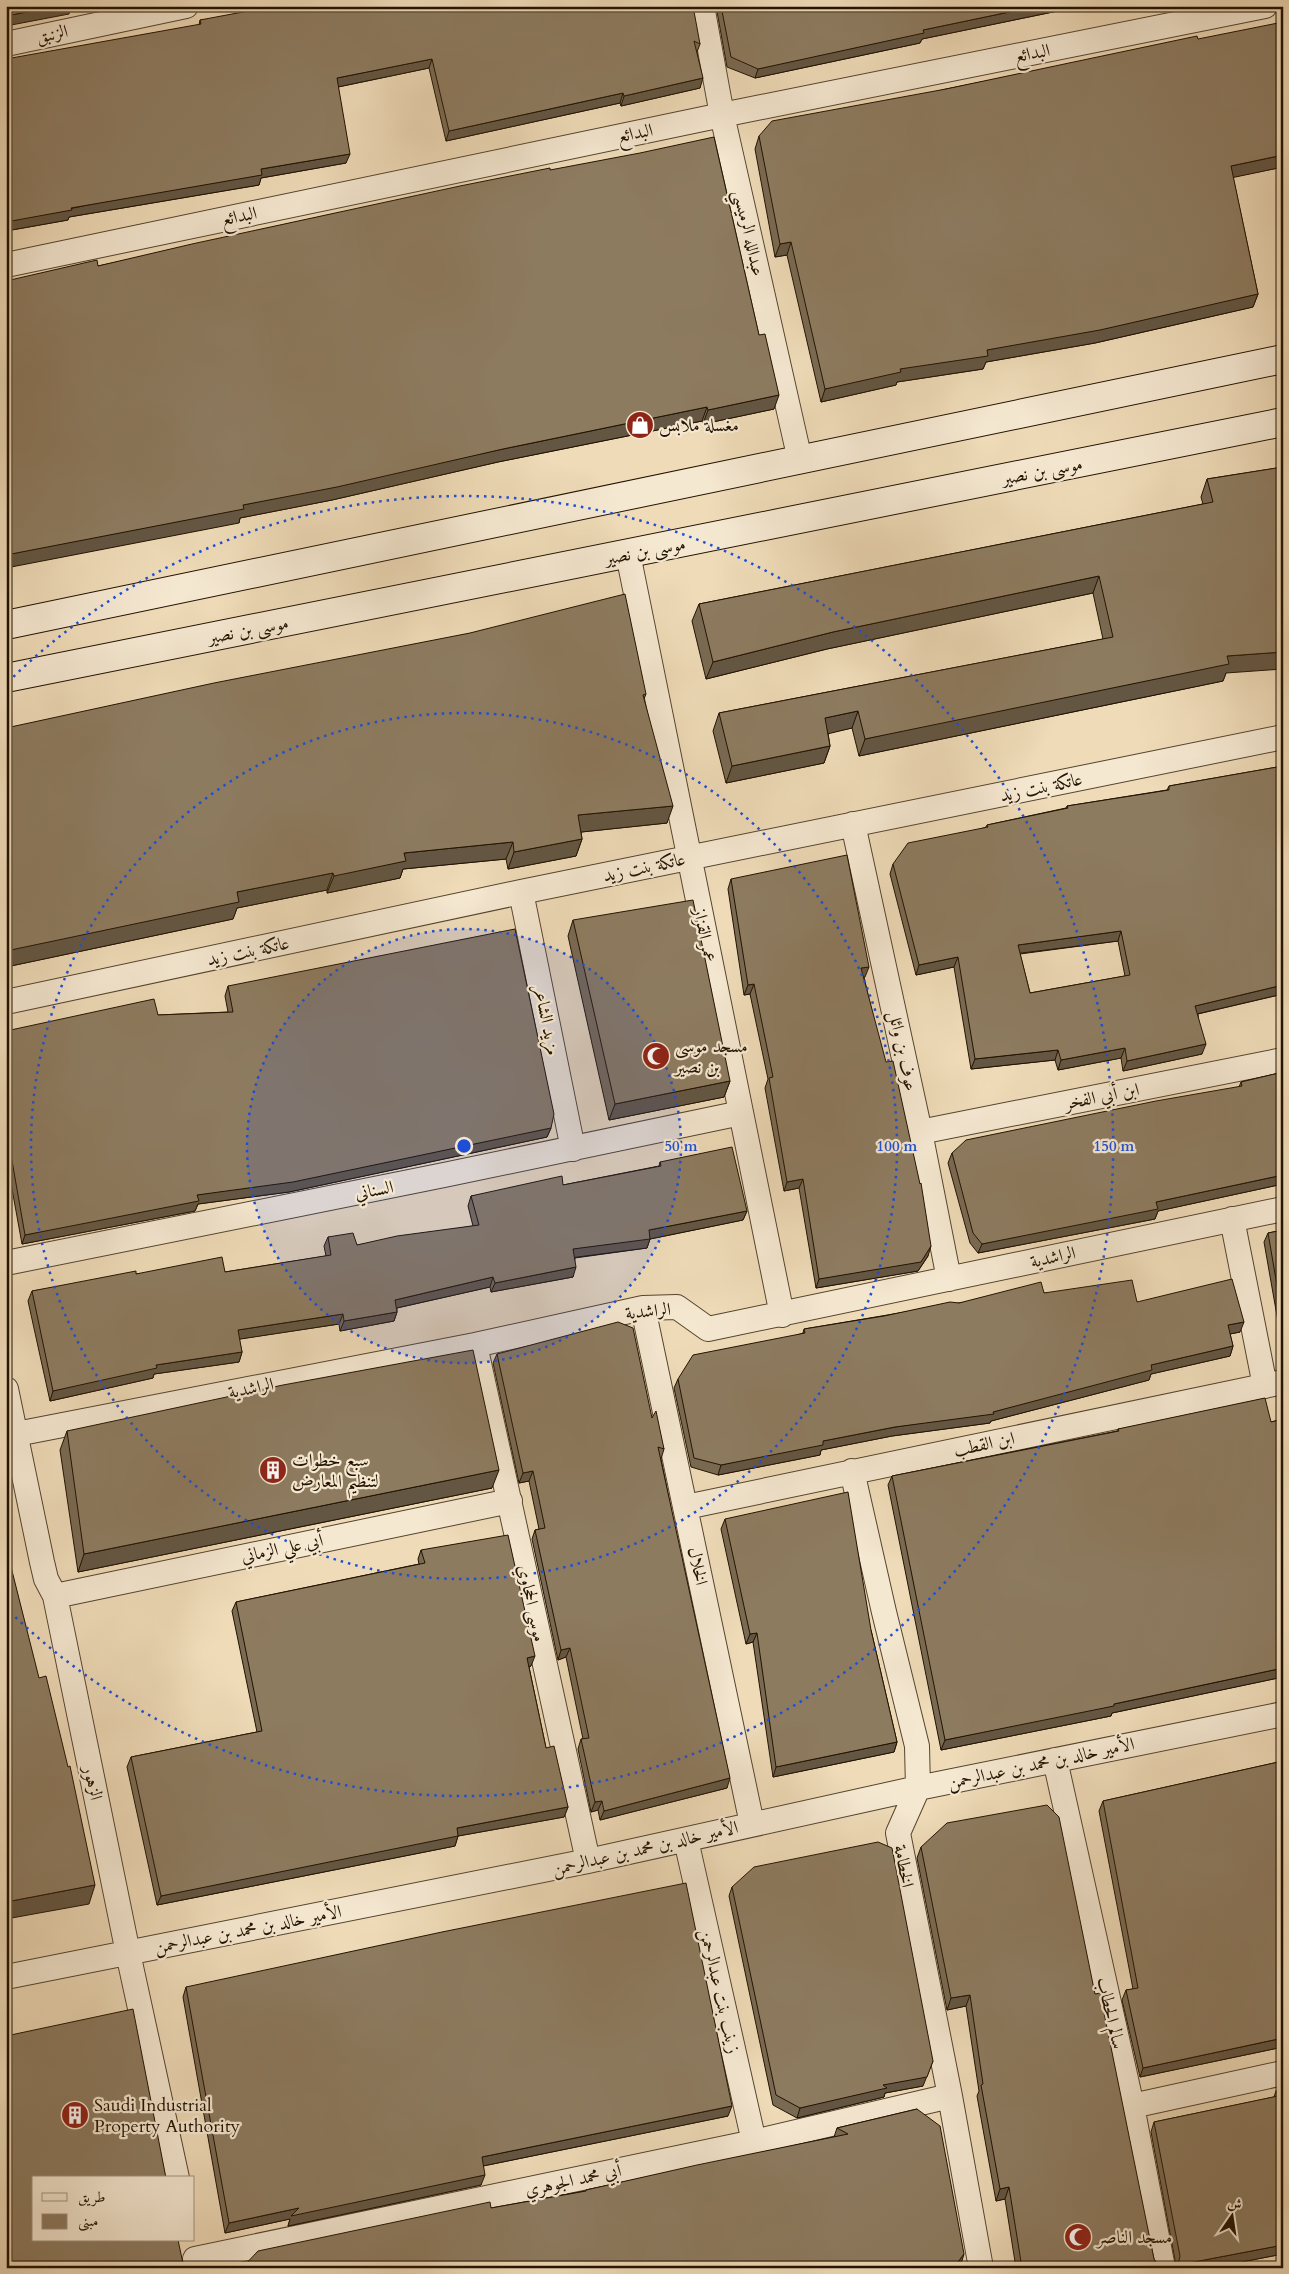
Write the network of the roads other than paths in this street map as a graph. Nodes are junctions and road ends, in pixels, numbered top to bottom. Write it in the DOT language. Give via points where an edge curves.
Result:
graph roads {
  1 [pos="186,6"];
  2 [pos="702,6"];
  3 [pos="1265,6"];
  4 [pos="6,44"];
  5 [pos="722,115"];
  6 [pos="6,265"];
  7 [pos="1283,359"];
  8 [pos="1283,422"];
  9 [pos="800,460"];
  10 [pos="628,554"];
  11 [pos="6,625"];
  12 [pos="6,678"];
  13 [pos="1283,738"];
  14 [pos="853,824"];
  15 [pos="690,857"];
  16 [pos="521,892"];
  17 [pos="6,1002"];
  18 [pos="1283,1060"];
  19 [pos="741,1113"];
  20 [pos="920,1132"];
  21 [pos="573,1148"];
  22 [pos="1283,1209"];
  23 [pos="1232,1219"];
  24 [pos="6,1263"];
  25 [pos="949,1279"];
  26 [pos="643,1308"];
  27 [pos="782,1315"];
  28 [pos="475,1345"];
  29 [pos="1274,1384"];
  30 [pos="6,1389"];
  31 [pos="11,1435"];
  32 [pos="852,1471"];
  33 [pos="510,1501"];
  34 [pos="686,1507"];
  35 [pos="55,1596"];
  36 [pos="1283,1714"];
  37 [pos="1054,1760"];
  38 [pos="918,1788"];
  39 [pos="752,1824"];
  40 [pos="686,1840"];
  41 [pos="588,1861"];
  42 [pos="128,1953"];
  43 [pos="6,1977"];
  44 [pos="1283,2073"];
  45 [pos="950,2096"];
  46 [pos="1132,2106"];
  47 [pos="754,2142"];
  48 [pos="177,2176"];
  49 [pos="194,2256"];
  50 [pos="981,2268"];
  51 [pos="1163,2268"];
  1 -- 4 [label="street, الزنبق"];
  2 -- 5 [label="street, عبدالله الرميسي"];
  3 -- 5 [label="street, البدائع"];
  5 -- 6 [label="street, البدائع"];
  5 -- 9 [label="street, عبدالله الرميسي"];
  7 -- 9 [label="street"];
  8 -- 10 [label="street, موسى بن نصير"];
  9 -- 11 [label="street"];
  10 -- 12 [label="street, موسى بن نصير"];
  10 -- 15 [label="street, عمر القزاز"];
  13 -- 14 [label="street, عاتكة بنت زيد"];
  14 -- 15 [label="street, عاتكة بنت زيد"];
  14 -- 20 [label="street, عوف بن وائل"];
  15 -- 16 [label="street, عاتكة بنت زيد"];
  15 -- 19 [label="street, عمر القزاز"];
  16 -- 17 [label="street, عاتكة بنت زيد"];
  16 -- 21 [label="street, مزيد الشاعر"];
  18 -- 20 [label="street, ابن أبي الفخر"];
  19 -- 21 [label="street, السناني"];
  19 -- 27 [label="street, عمر القزاز"];
  20 -- 25 [label="street, عوف بن وائل"];
  21 -- 24 [label="street, السناني"];
  22 -- 23 [label="street, الراشدية"];
  23 -- 25 [label="street, الراشدية"];
  23 -- 29 [label="street"];
  25 -- 27 [label="street, الراشدية"];
  26 -- 27 [label="street, الراشدية" via="677,1307 708,1329"];
  26 -- 28 [label="street, الراشدية"];
  26 -- 34 [label="street, الخلال"];
  28 -- 31 [label="street, الراشدية"];
  28 -- 33 [label="street, موسى الحجاوي"];
  29 -- 32 [label="street, ابن القطب"];
  30 -- 31 [label="street, الزهور"];
  31 -- 35 [label="street, الزهور" via="46,1579"];
  32 -- 34 [label="street, ابن القطب"];
  32 -- 38 [label="street, الخطامة" via="917,1746"];
  33 -- 35 [label="street, أبي علي الزماني"];
  33 -- 41 [label="street, موسى الحجاوي"];
  34 -- 39 [label="street, الخلال"];
  35 -- 42 [label="street, الزهور"];
  36 -- 37 [label="street, الأمير خالد بن محمد بن عبدالرحمن"];
  37 -- 38 [label="street, الأمير خالد بن محمد بن عبدالرحمن"];
  37 -- 46 [label="street, سالم الحطاب"];
  38 -- 39 [label="street, الأمير خالد بن محمد بن عبدالرحمن"];
  38 -- 45 [label="street, الخطامة" via="898,1833"];
  39 -- 40 [label="street, الأمير خالد بن محمد بن عبدالرحمن"];
  40 -- 41 [label="street, الأمير خالد بن محمد بن عبدالرحمن"];
  40 -- 47 [label="street, زينب بنت عبدالرحمن"];
  41 -- 42 [label="street, الأمير خالد بن محمد بن عبدالرحمن"];
  42 -- 43 [label="street, الأمير خالد بن محمد بن عبدالرحمن"];
  42 -- 48 [label="street, الزهور"];
  44 -- 46 [label="street"];
  45 -- 47 [label="street, أبي محمد الجوهري"];
  45 -- 50 [label="street, الخطامة"];
  46 -- 51 [label="street, سالم الحطاب"];
  47 -- 49 [label="street, أبي محمد الجوهري"];
}
